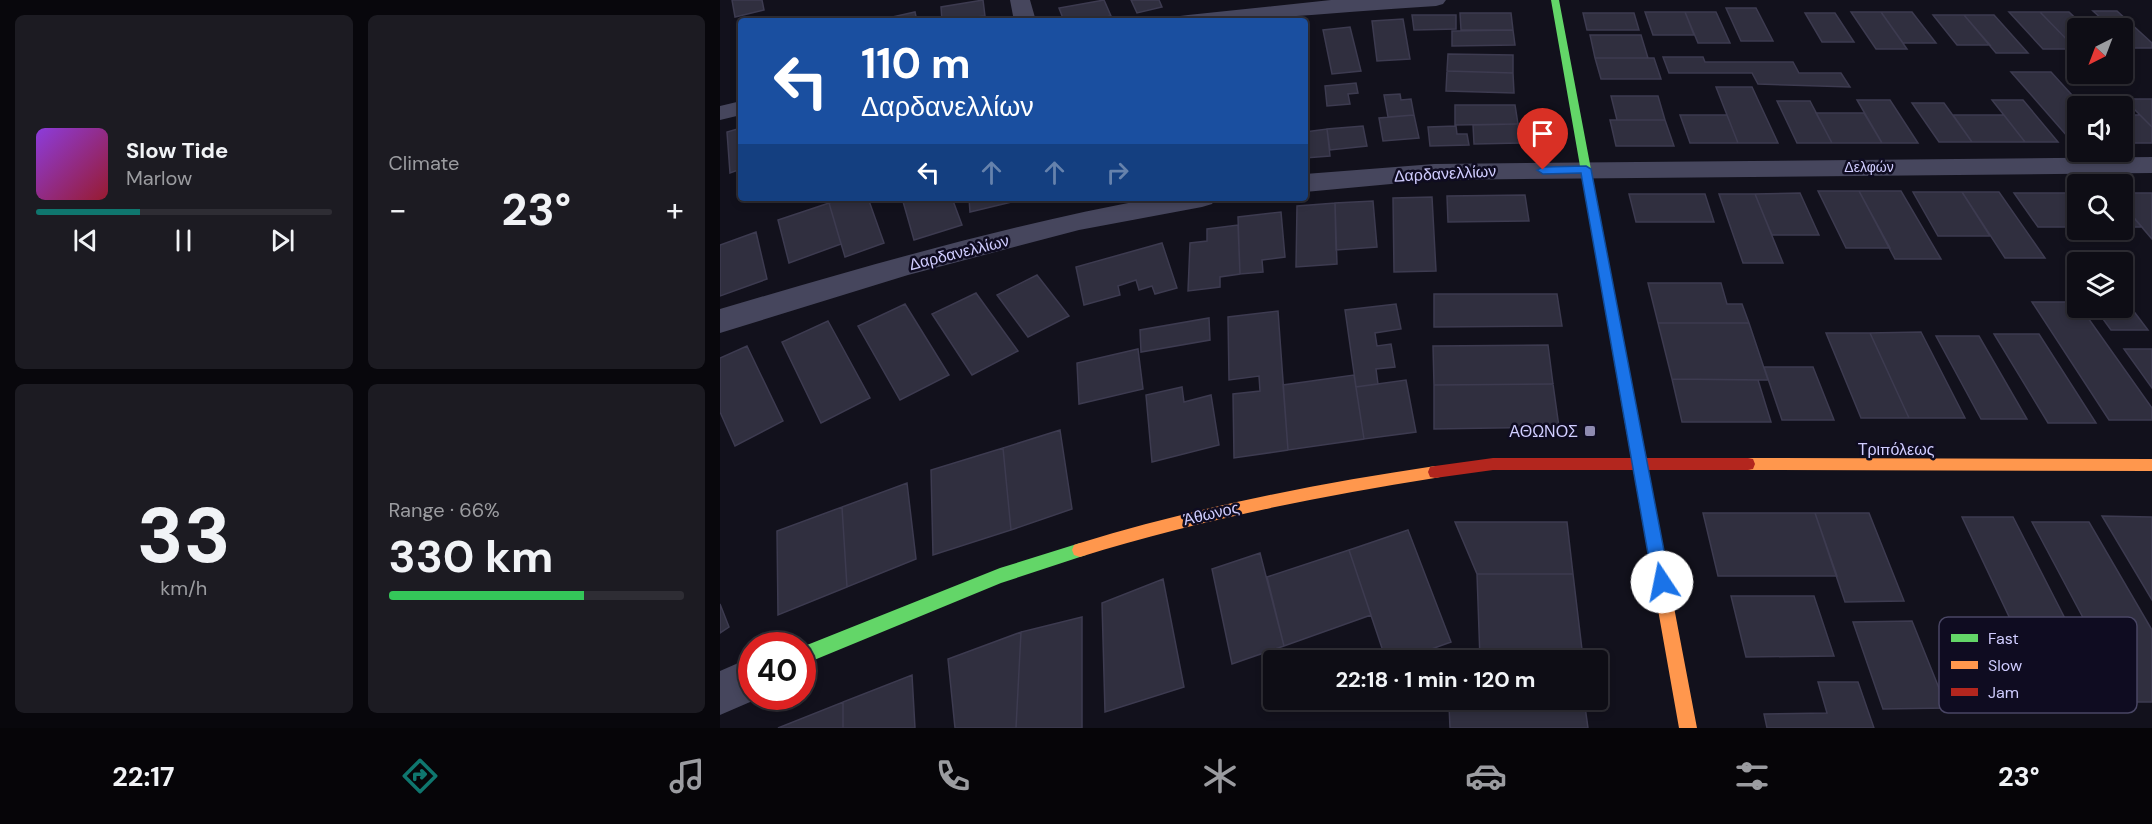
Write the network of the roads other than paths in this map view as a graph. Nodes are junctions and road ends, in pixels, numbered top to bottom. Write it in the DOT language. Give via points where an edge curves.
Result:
graph roads {
  1 [pos="1020,0"];
  2 [pos="1436,0"];
  3 [pos="1555,0"];
  4 [pos="1024,18"];
  5 [pos="1212,18"];
  6 [pos="738,109"];
  7 [pos="720,114"];
  8 [pos="2152,165"];
  9 [pos="1586,169"];
  10 [pos="1308,183"];
  11 [pos="1170,201"];
  12 [pos="1076,210"];
  13 [pos="720,321"];
  14 [pos="2152,465"];
  15 [pos="1640,466"];
  16 [pos="816,650"];
  17 [pos="738,685"];
  18 [pos="720,693"];
  19 [pos="1688,728"];
  1 -- 4 [label="street"];
  2 -- 5 [label="street" via="1285,9"];
  3 -- 9 [label="street"];
  6 -- 7 [label="street"];
  8 -- 9 [label="street, Δελφών"];
  9 -- 10 [label="street, Δαρδανελλίων" via="1434,172"];
  9 -- 15 [label="street"];
  11 -- 12 [label="street, Δαρδανελλίων"];
  12 -- 13 [label="street, Δαρδανελλίων"];
  14 -- 15 [label="street, Τριπόλεως"];
  15 -- 16 [label="street, Άθωνος" via="1493,464 1318,489 1204,514 1000,576"];
  15 -- 19 [label="street"];
  17 -- 18 [label="street"];
}
